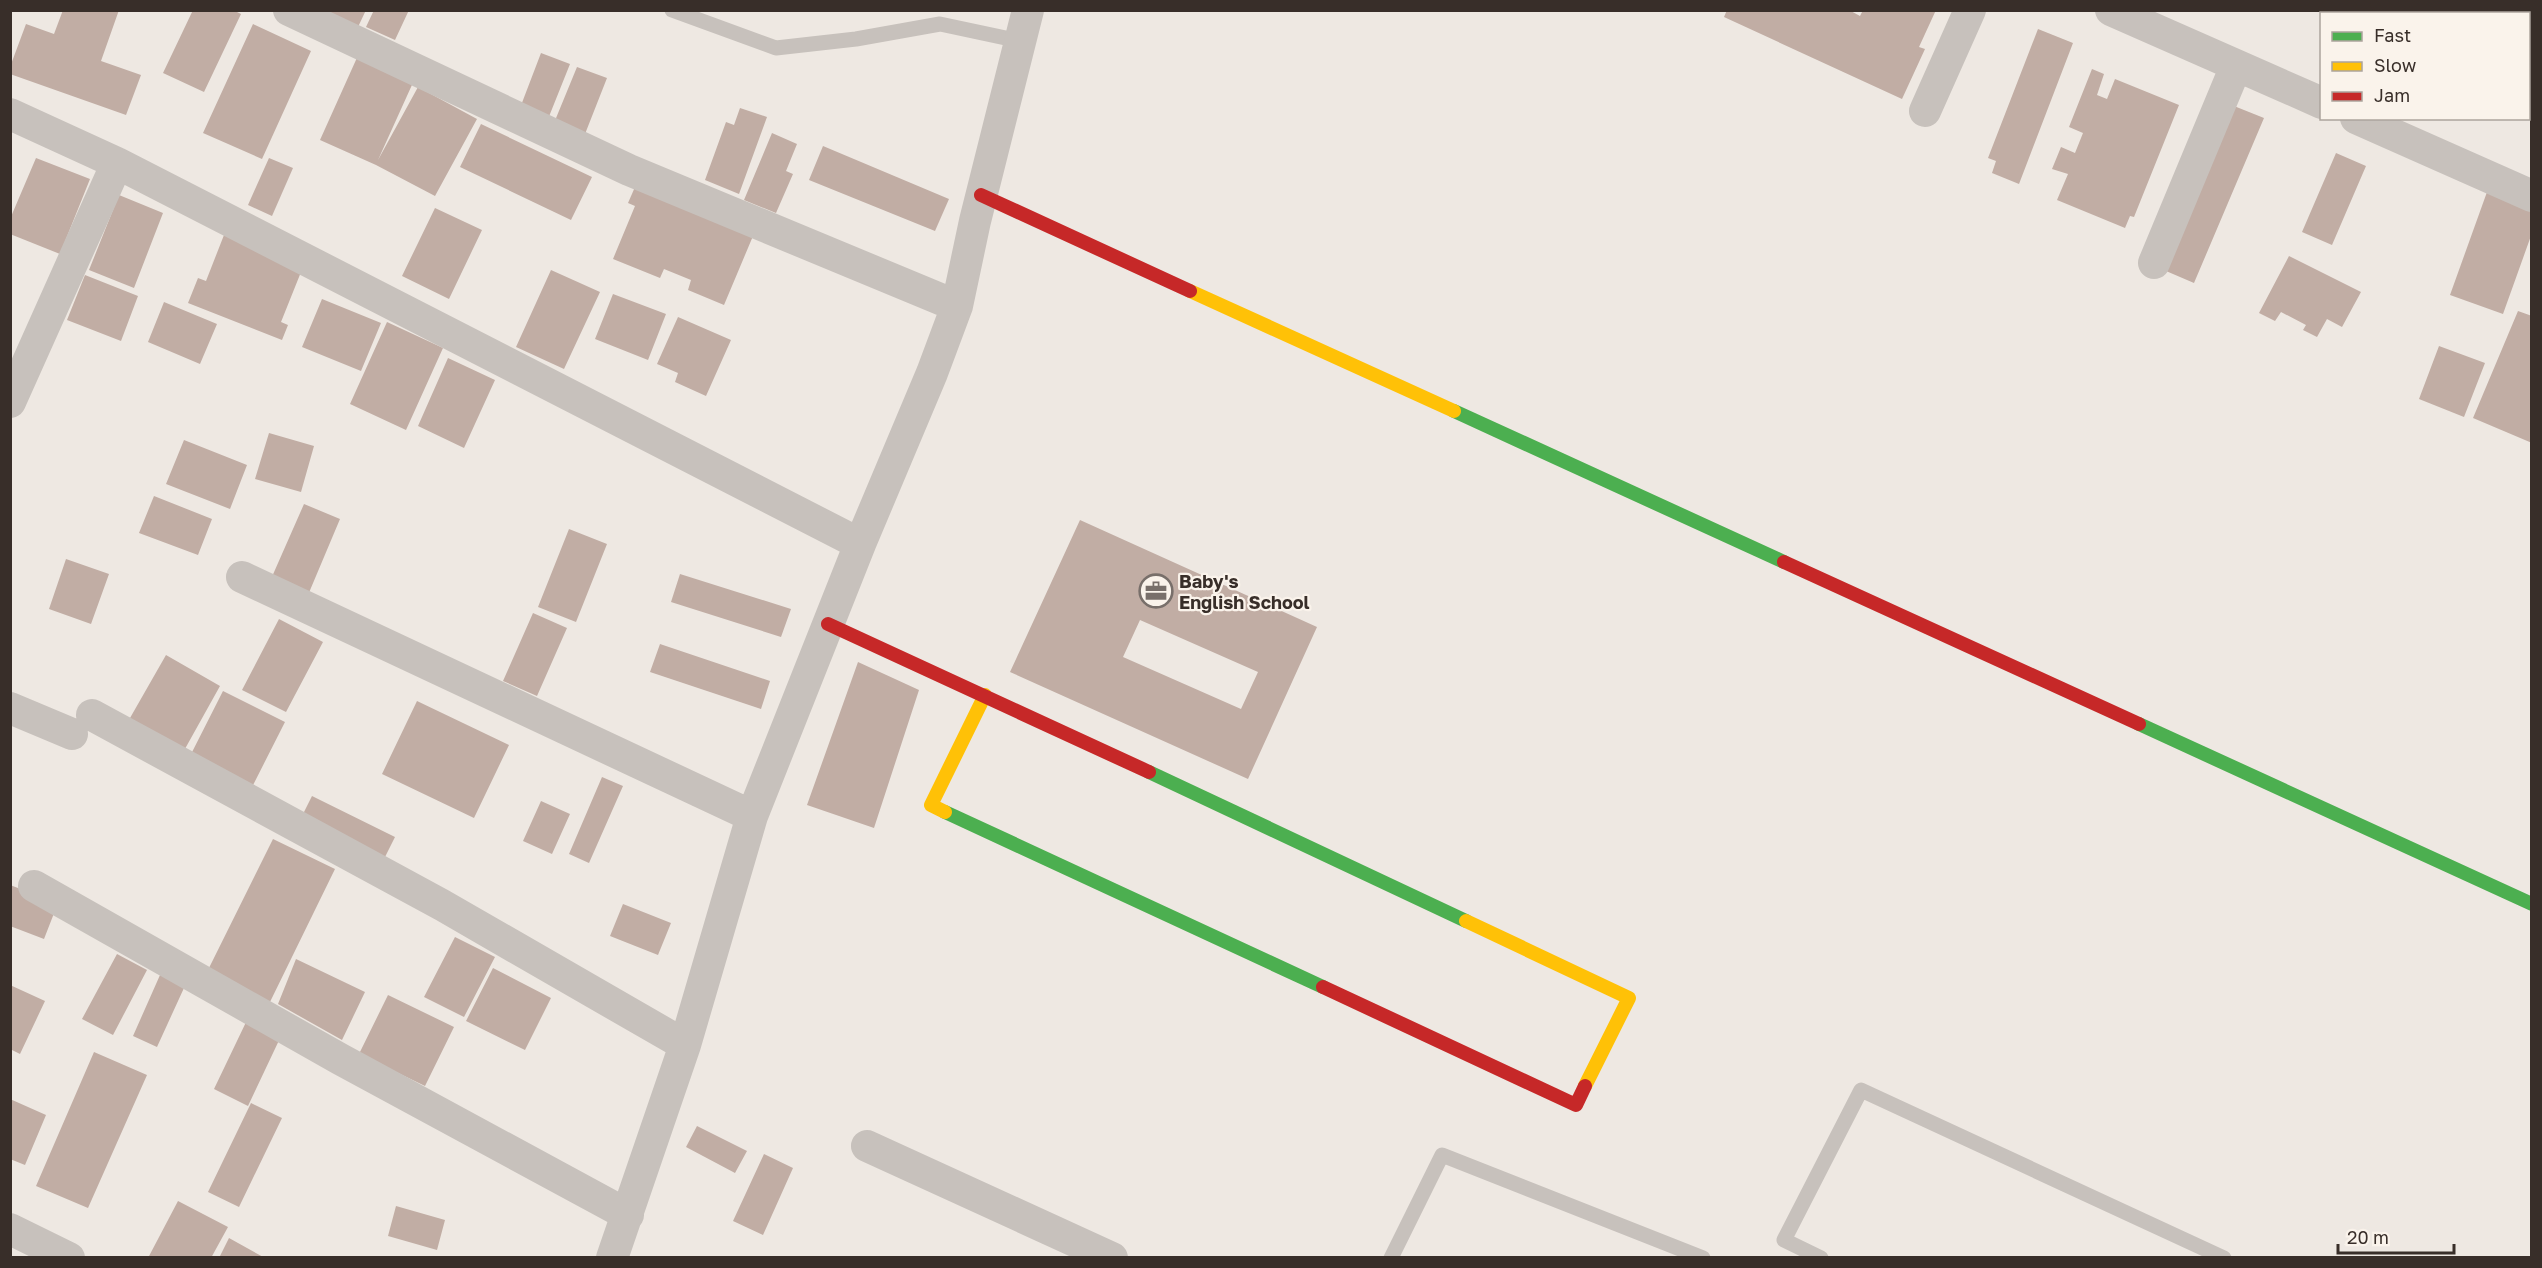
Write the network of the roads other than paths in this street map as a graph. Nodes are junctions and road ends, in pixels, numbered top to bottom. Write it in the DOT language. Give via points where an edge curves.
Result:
graph roads {
  1 [pos="289,10"];
  2 [pos="672,10"];
  3 [pos="1028,10"];
  4 [pos="1970,10"];
  5 [pos="2111,10"];
  6 [pos="1020,41"];
  7 [pos="2236,66"];
  8 [pos="2320,103"];
  9 [pos="1925,111"];
  10 [pos="10,114"];
  11 [pos="2361,120"];
  12 [pos="117,163"];
  13 [pos="981,195"];
  14 [pos="2532,196"];
  15 [pos="2154,263"];
  16 [pos="957,306"];
  17 [pos="10,402"];
  18 [pos="860,544"];
  19 [pos="242,577"];
  20 [pos="828,624"];
  21 [pos="985,696"];
  22 [pos="10,708"];
  23 [pos="752,816"];
  24 [pos="34,886"];
  25 [pos="2532,904"];
  26 [pos="686,1045"];
  27 [pos="867,1146"];
  28 [pos="628,1215"];
  29 [pos="10,1229"];
  30 [pos="69,1257"];
  31 [pos="612,1257"];
  32 [pos="1112,1257"];
  33 [pos="1392,1257"];
  34 [pos="1703,1257"];
  35 [pos="1821,1257"];
  36 [pos="2224,1257"];
  1 -- 16 [label="street" via="629,170"];
  2 -- 6 [label="lane" via="776,48 940,24"];
  3 -- 6 [label="street"];
  4 -- 9 [label="street"];
  5 -- 7 [label="street"];
  6 -- 13 [label="street"];
  7 -- 8 [label="street"];
  7 -- 15 [label="street"];
  10 -- 12 [label="street"];
  11 -- 14 [label="street"];
  12 -- 17 [label="street"];
  12 -- 18 [label="street"];
  13 -- 16 [label="street"];
  13 -- 25 [label="street"];
  16 -- 18 [label="street"];
  18 -- 20 [label="street"];
  19 -- 23 [label="street"];
  20 -- 21 [label="street"];
  20 -- 23 [label="street"];
  21 -- 21 [label="street" via="1629,998 1576,1105 931,805"];
  22 -- 26 [label="street" via="82,724 441,905"];
  23 -- 26 [label="street"];
  24 -- 28 [label="street" via="340,1059"];
  26 -- 28 [label="street"];
  27 -- 32 [label="street"];
  28 -- 31 [label="street"];
  29 -- 30 [label="street"];
  33 -- 34 [label="lane" via="1442,1155"];
  35 -- 36 [label="lane" via="1784,1240 1861,1089"];
}
